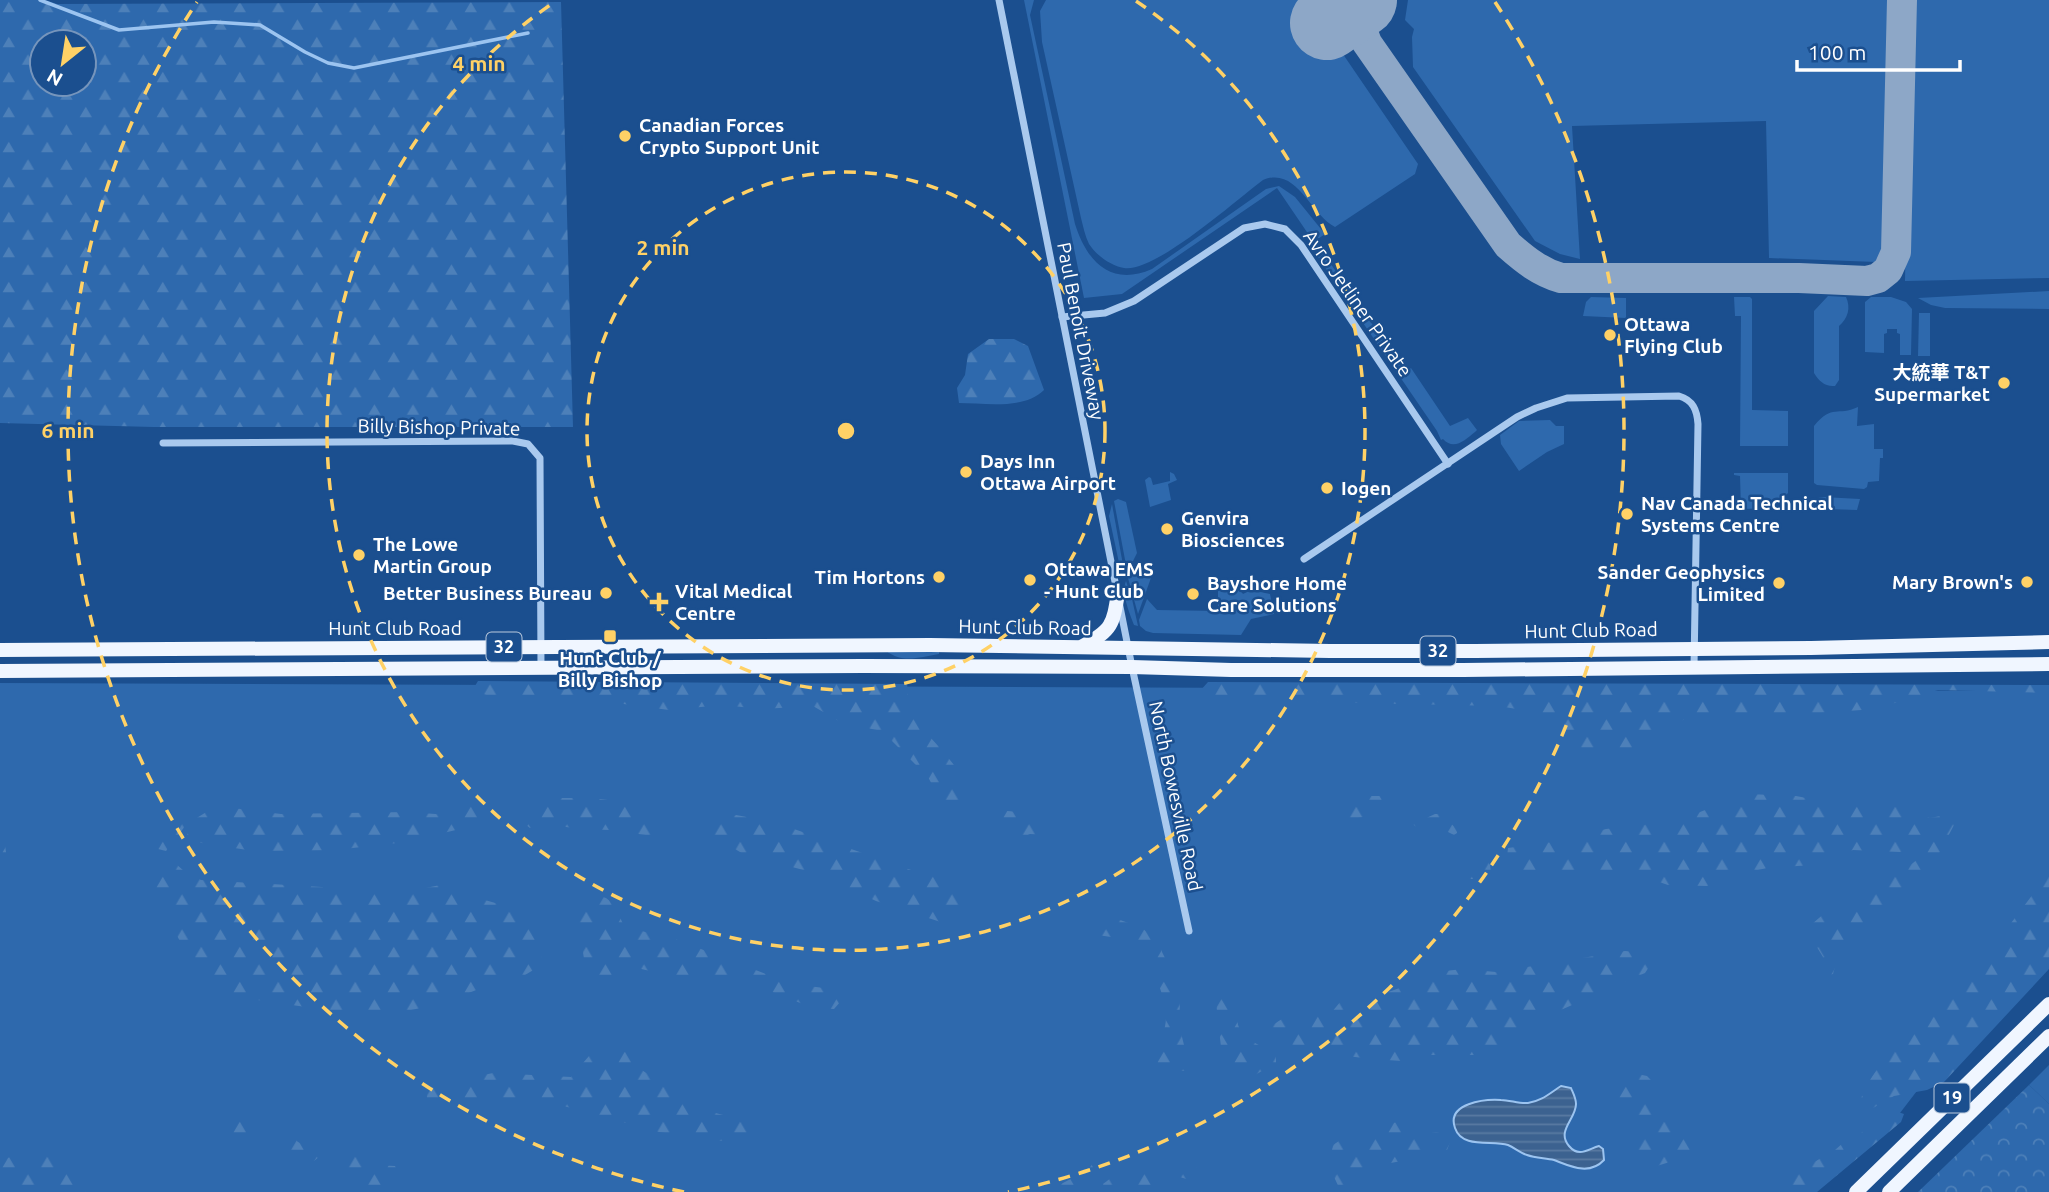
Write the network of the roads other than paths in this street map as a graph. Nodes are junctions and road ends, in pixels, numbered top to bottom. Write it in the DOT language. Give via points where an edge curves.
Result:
graph roads {
  1 [pos="999,0"];
  2 [pos="1062,317"];
  3 [pos="163,443"];
  4 [pos="1448,464"];
  5 [pos="1304,559"];
  6 [pos="1118,593"];
  7 [pos="2049,642"];
  8 [pos="1939,646"];
  9 [pos="540,647"];
  10 [pos="1081,647"];
  11 [pos="1129,649"];
  12 [pos="1694,649"];
  13 [pos="0,650"];
  14 [pos="2049,664"];
  15 [pos="1940,665"];
  16 [pos="541,667"];
  17 [pos="1132,667"];
  18 [pos="1694,669"];
  19 [pos="0,671"];
  20 [pos="1189,931"];
  21 [pos="2049,1004"];
  22 [pos="2049,1036"];
  23 [pos="1856,1192"];
  24 [pos="1889,1192"];
  1 -- 2 [label="street, Paul Benoit Driveway"];
  2 -- 4 [label="street, Avro Jetliner Private" via="1105,313 1134,301 1244,228 1265,224 1285,229 1301,245"];
  2 -- 6 [label="street, Paul Benoit Driveway"];
  3 -- 9 [label="street, Billy Bishop Private" via="528,444 540,458"];
  4 -- 5 [label="street"];
  4 -- 12 [label="street" via="1517,417 1555,400 1659,395 1688,400 1697,412 1698,424"];
  6 -- 10 [label="main road" via="1106,631"];
  6 -- 11 [label="street, Paul Benoit Driveway"];
  7 -- 8 [label="main road, Hunt Club Road / 32"];
  8 -- 12 [label="main road, Hunt Club Road / 32"];
  8 -- 15 [label="main road"];
  9 -- 10 [label="main road, Hunt Club Road / 32"];
  9 -- 13 [label="main road, Hunt Club Road / 32"];
  9 -- 16 [label="street, Billy Bishop Private"];
  10 -- 11 [label="main road, Hunt Club Road / 32"];
  11 -- 12 [label="main road, Hunt Club Road / 32"];
  11 -- 17 [label="street, Paul Benoit Driveway"];
  12 -- 18 [label="street"];
  14 -- 15 [label="main road, Hunt Club Road / 32"];
  15 -- 18 [label="main road, Hunt Club Road / 32"];
  16 -- 17 [label="main road, Hunt Club Road / 32"];
  16 -- 19 [label="main road, Hunt Club Road / 32"];
  17 -- 18 [label="main road, Hunt Club Road / 32"];
  17 -- 20 [label="street, North Bowesville Road"];
  21 -- 23 [label="main road, 19"];
  22 -- 24 [label="main road, 19"];
}
